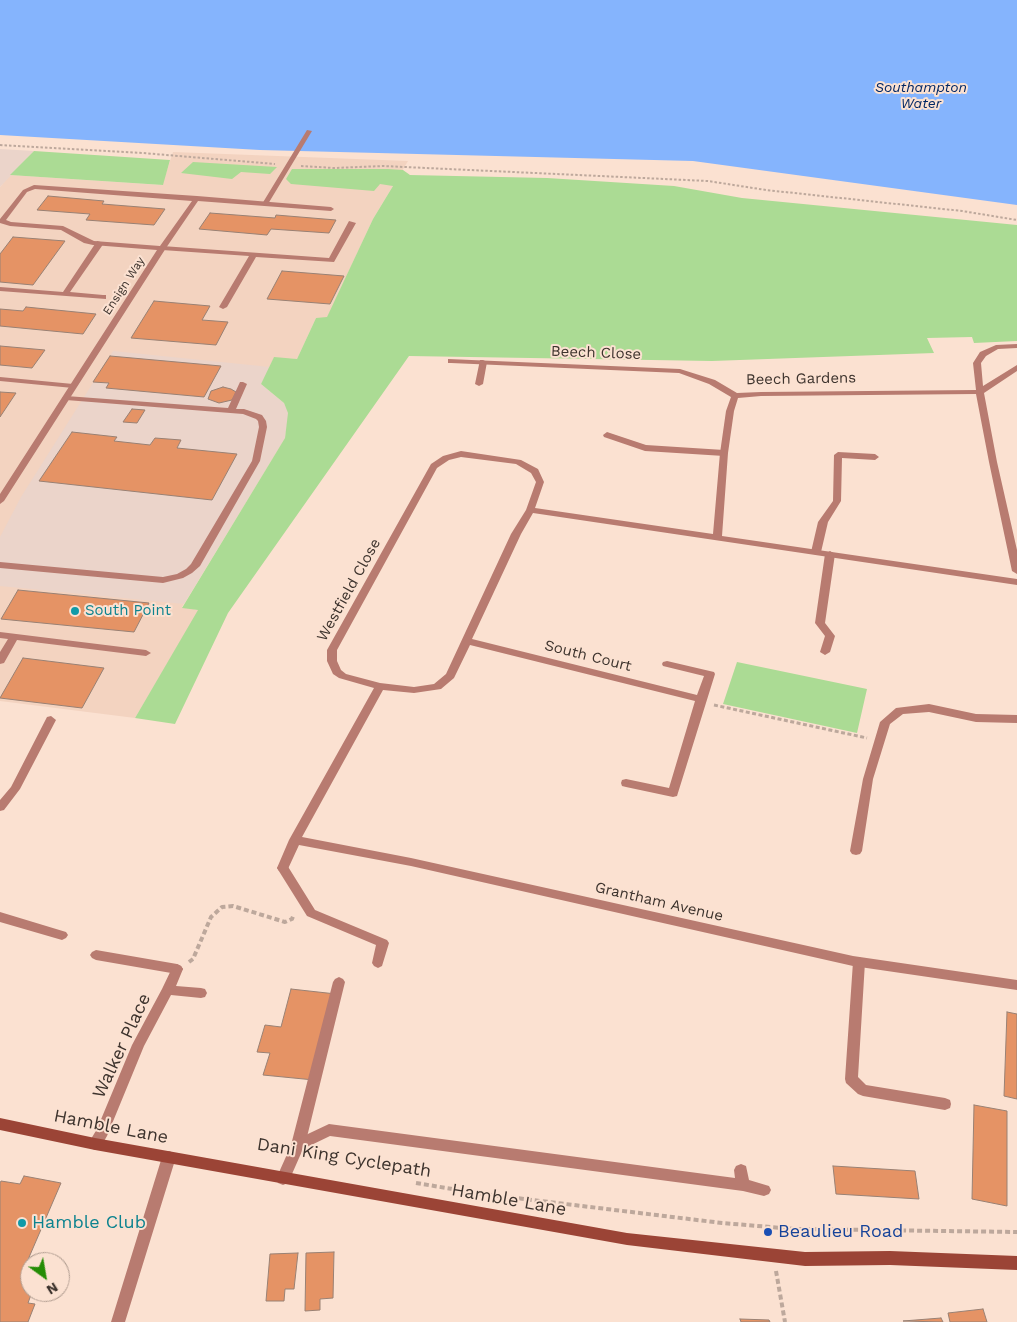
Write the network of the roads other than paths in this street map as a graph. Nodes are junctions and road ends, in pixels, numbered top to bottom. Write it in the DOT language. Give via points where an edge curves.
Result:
graph roads {
  1 [pos="309,132"];
  2 [pos="196,198"];
  3 [pos="265,204"];
  4 [pos="331,209"];
  5 [pos="352,223"];
  6 [pos="2,224"];
  7 [pos="100,243"];
  8 [pos="162,248"];
  9 [pos="254,255"];
  10 [pos="0,289"];
  11 [pos="65,294"];
  12 [pos="102,297"];
  13 [pos="223,307"];
  14 [pos="1017,346"];
  15 [pos="451,361"];
  16 [pos="483,362"];
  17 [pos="1017,367"];
  18 [pos="0,379"];
  19 [pos="243,384"];
  20 [pos="479,384"];
  21 [pos="73,386"];
  22 [pos="980,392"];
  23 [pos="735,396"];
  24 [pos="66,398"];
  25 [pos="231,411"];
  26 [pos="607,435"];
  27 [pos="724,453"];
  28 [pos="875,457"];
  29 [pos="0,501"];
  30 [pos="530,510"];
  31 [pos="717,538"];
  32 [pos="816,552"];
  33 [pos="830,554"];
  34 [pos="0,565"];
  35 [pos="1017,570"];
  36 [pos="1017,582"];
  37 [pos="0,635"];
  38 [pos="14,637"];
  39 [pos="468,641"];
  40 [pos="825,652"];
  41 [pos="146,653"];
  42 [pos="0,661"];
  43 [pos="667,664"];
  44 [pos="380,686"];
  45 [pos="701,701"];
  46 [pos="1017,719"];
  47 [pos="51,720"];
  48 [pos="626,783"];
  49 [pos="0,807"];
  50 [pos="296,840"];
  51 [pos="856,851"];
  52 [pos="0,917"];
  53 [pos="62,936"];
  54 [pos="96,955"];
  55 [pos="860,962"];
  56 [pos="378,963"];
  57 [pos="339,982"];
  58 [pos="1017,985"];
  59 [pos="168,990"];
  60 [pos="201,993"];
  61 [pos="945,1104"];
  62 [pos="0,1124"];
  63 [pos="95,1144"];
  64 [pos="298,1145"];
  65 [pos="169,1157"];
  66 [pos="742,1170"];
  67 [pos="283,1179"];
  68 [pos="743,1184"];
  69 [pos="764,1190"];
  70 [pos="1017,1263"];
  71 [pos="118,1322"];
  1 -- 3 [label="street"];
  2 -- 3 [label="street"];
  2 -- 6 [label="street" via="34,187 23,193 3,218"];
  2 -- 8 [label="street, Ensign Way"];
  3 -- 4 [label="street"];
  5 -- 9 [label="street" via="331,260"];
  6 -- 7 [label="street" via="63,228 87,241"];
  7 -- 8 [label="street"];
  7 -- 11 [label="street"];
  8 -- 9 [label="street"];
  8 -- 21 [label="street, Ensign Way"];
  9 -- 13 [label="street"];
  10 -- 11 [label="street"];
  11 -- 12 [label="street"];
  14 -- 22 [label="street" via="996,347 983,354 977,363"];
  15 -- 16 [label="street, Beech Close"];
  16 -- 20 [label="street"];
  16 -- 23 [label="street, Beech Close" via="680,371 712,382"];
  17 -- 22 [label="street"];
  18 -- 21 [label="street"];
  19 -- 25 [label="street"];
  21 -- 24 [label="street, Ensign Way"];
  22 -- 23 [label="street, Beech Gardens"];
  22 -- 35 [label="street"];
  23 -- 27 [label="street, Beech Gardens"];
  24 -- 25 [label="street"];
  24 -- 29 [label="street, Ensign Way"];
  25 -- 34 [label="street" via="244,412 262,421 256,460 195,566 189,571 163,580"];
  26 -- 27 [label="street" via="645,448"];
  27 -- 31 [label="street, Beech Gardens"];
  28 -- 32 [label="street" via="838,455 837,501 823,522"];
  30 -- 31 [label="street"];
  30 -- 39 [label="street, Westfield Close"];
  30 -- 44 [label="street, Westfield Close" via="540,482 535,471 524,465 461,454 434,466 331,655 335,668 343,676"];
  31 -- 32 [label="street"];
  32 -- 33 [label="street"];
  33 -- 36 [label="street"];
  33 -- 40 [label="street" via="820,623 830,636"];
  37 -- 38 [label="street"];
  38 -- 41 [label="street"];
  38 -- 42 [label="street"];
  39 -- 44 [label="street, Westfield Close" via="450,676 437,687 414,690"];
  39 -- 45 [label="street, South Court"];
  43 -- 45 [label="street" via="710,674"];
  44 -- 50 [label="street"];
  45 -- 48 [label="street" via="674,793"];
  46 -- 51 [label="street" via="976,718 929,708 900,711 885,722 868,779"];
  47 -- 49 [label="street" via="15,789"];
  50 -- 55 [label="street, Grantham Avenue" via="411,862"];
  50 -- 56 [label="street" via="283,868 311,912 383,943"];
  52 -- 53 [label="street"];
  54 -- 59 [label="street, Walker Place" via="177,969"];
  55 -- 58 [label="street, Grantham Avenue"];
  55 -- 61 [label="street" via="851,1079 864,1090"];
  57 -- 64 [label="street"];
  59 -- 60 [label="street, Walker Place"];
  59 -- 63 [label="street, Walker Place" via="138,1045"];
  62 -- 63 [label="main road, Hamble Lane"];
  63 -- 65 [label="main road, Hamble Lane"];
  64 -- 67 [label="street"];
  64 -- 68 [label="street" via="329,1130"];
  65 -- 67 [label="main road, Hamble Lane"];
  65 -- 71 [label="street"];
  66 -- 68 [label="street"];
  67 -- 70 [label="main road, Hamble Lane" via="627,1240 805,1259 890,1258"];
  68 -- 69 [label="street"];
}
